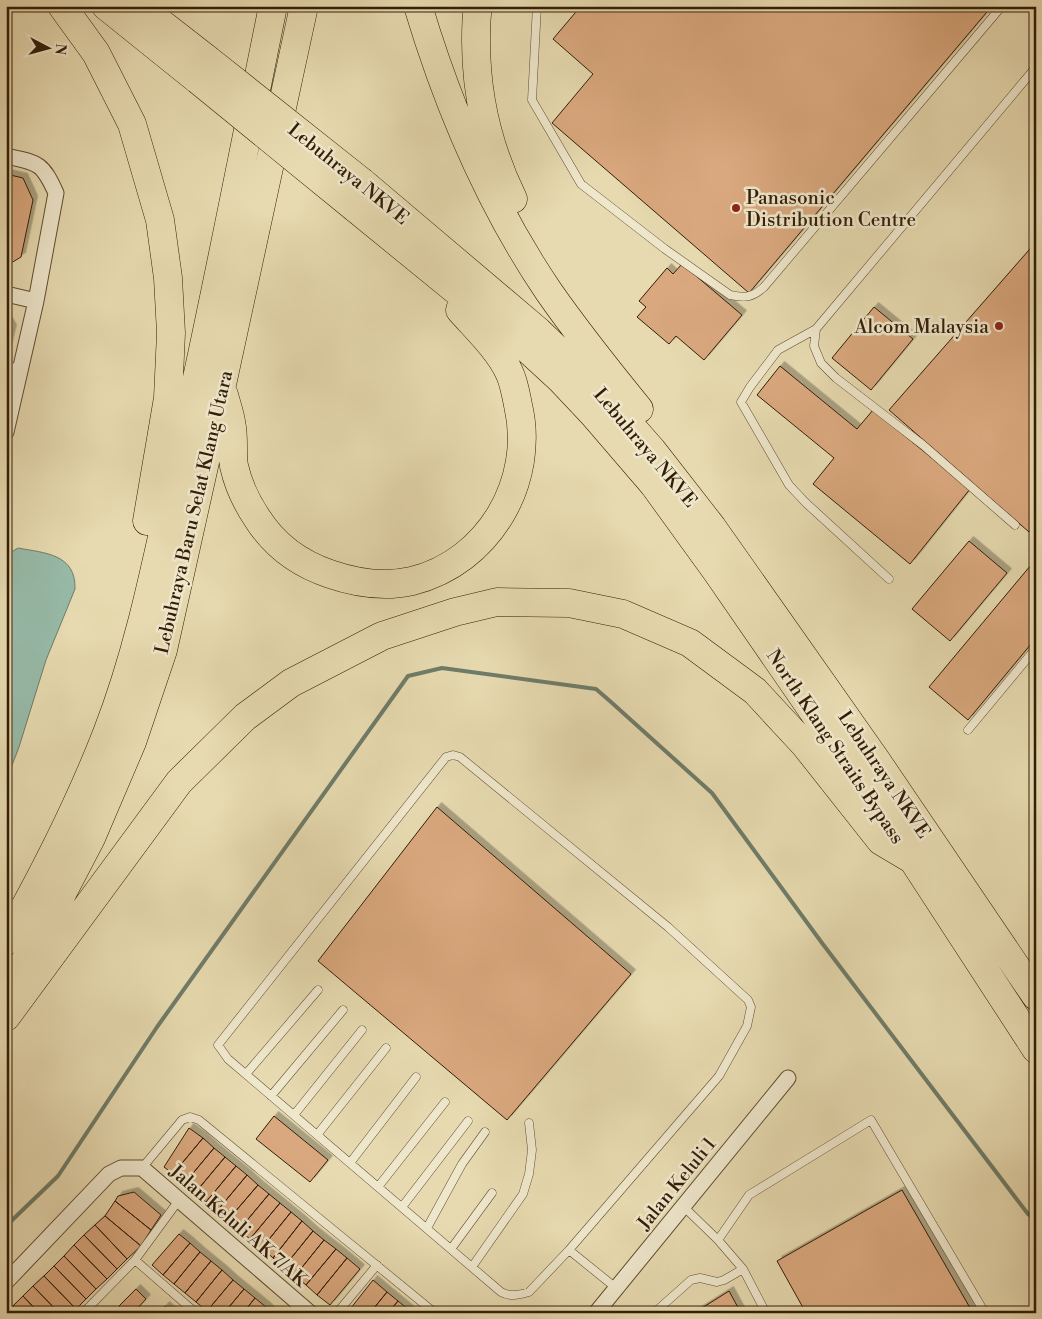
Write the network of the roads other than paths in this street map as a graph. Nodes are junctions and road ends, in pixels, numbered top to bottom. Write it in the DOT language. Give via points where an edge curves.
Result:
graph roads {
  1 [pos="62,6"];
  2 [pos="106,6"];
  3 [pos="139,6"];
  4 [pos="273,6"];
  5 [pos="304,6"];
  6 [pos="311,6"];
  7 [pos="418,6"];
  8 [pos="478,6"];
  9 [pos="537,6"];
  10 [pos="1002,6"];
  11 [pos="298,35"];
  12 [pos="1036,67"];
  13 [pos="203,70"];
  14 [pos="6,156"];
  15 [pos="359,195"];
  16 [pos="381,228"];
  17 [pos="6,294"];
  18 [pos="36,301"];
  19 [pos="816,329"];
  20 [pos="14,368"];
  21 [pos="222,386"];
  22 [pos="647,419"];
  23 [pos="6,432"];
  24 [pos="1015,526"];
  25 [pos="889,579"];
  26 [pos="1036,648"];
  27 [pos="968,730"];
  28 [pos="108,732"];
  29 [pos="874,758"];
  30 [pos="913,860"];
  31 [pos="6,941"];
  32 [pos="318,990"];
  33 [pos="6,991"];
  34 [pos="1036,996"];
  35 [pos="343,1010"];
  36 [pos="6,1016"];
  37 [pos="362,1030"];
  38 [pos="386,1048"];
  39 [pos="1036,1049"];
  40 [pos="246,1074"];
  41 [pos="416,1077"];
  42 [pos="788,1078"];
  43 [pos="271,1096"];
  44 [pos="445,1102"];
  45 [pos="294,1115"];
  46 [pos="468,1120"];
  47 [pos="529,1123"];
  48 [pos="485,1132"];
  49 [pos="317,1135"];
  50 [pos="350,1163"];
  51 [pos="142,1168"];
  52 [pos="378,1187"];
  53 [pos="492,1193"];
  54 [pos="179,1200"];
  55 [pos="683,1206"];
  56 [pos="402,1207"];
  57 [pos="427,1228"];
  58 [pos="718,1240"];
  59 [pos="451,1249"];
  60 [pos="569,1250"];
  61 [pos="135,1260"];
  62 [pos="377,1265"];
  63 [pos="472,1267"];
  64 [pos="743,1269"];
  65 [pos="6,1282"];
  66 [pos="616,1288"];
  67 [pos="83,1313"];
  68 [pos="196,1313"];
  69 [pos="310,1313"];
  70 [pos="337,1313"];
  71 [pos="435,1313"];
  72 [pos="596,1313"];
  73 [pos="654,1313"];
  74 [pos="766,1313"];
  75 [pos="985,1313"];
  1 -- 28 [label="highway" via="96,53 132,124 160,220 168,278 171,333 168,398"];
  2 -- 13 [label="highway"];
  3 -- 13 [label="highway"];
  4 -- 28 [label="highway, Lebuhraya Baru Selat Klang Utara" via="194,398 140,633"];
  5 -- 11 [label="highway, Lebuhraya Baru Selat Klang Utara"];
  6 -- 11 [label="highway"];
  7 -- 22 [label="highway" via="474,158 505,219 565,314"];
  8 -- 22 [label="highway" via="476,68 485,125 506,185 538,251"];
  9 -- 10 [label="lane" via="532,100 581,184 730,295 742,297 756,295 764,287"];
  11 -- 21 [label="highway, Lebuhraya Baru Selat Klang Utara"];
  12 -- 19 [label="lane"];
  13 -- 15 [label="highway, bridge"];
  14 -- 18 [label="street" via="36,162 49,177 56,193"];
  15 -- 16 [label="highway"];
  15 -- 29 [label="highway, Lebuhraya NKVE" via="538,331 601,392 683,488"];
  16 -- 21 [label="highway" via="448,296 509,372 522,420 519,468 502,513 478,543 445,568 412,581 395,583 340,577 300,561 267,533 248,503 234,467 232,428"];
  16 -- 30 [label="highway, North Klang Straits Bypass" via="560,379 654,486 717,572"];
  17 -- 18 [label="street"];
  18 -- 20 [label="street"];
  19 -- 24 [label="lane" via="814,346 821,363 836,378 923,445"];
  19 -- 25 [label="lane" via="778,350 741,402 789,485"];
  20 -- 23 [label="street"];
  21 -- 33 [label="highway, Lebuhraya Baru Selat Klang Utara" via="163,650 132,742 91,838 34,947"];
  22 -- 29 [label="highway" via="786,605"];
  26 -- 27 [label="lane"];
  28 -- 31 [label="highway, Lebuhraya Baru Selat Klang Utara" via="77,806"];
  29 -- 34 [label="highway, Lebuhraya NKVE"];
  30 -- 36 [label="highway" via="881,841 805,745 754,691 690,643 623,614 569,603 498,602 382,636 291,683 245,718 179,782"];
  30 -- 39 [label="highway, North Klang Straits Bypass"];
  32 -- 40 [label="lane"];
  35 -- 43 [label="lane"];
  37 -- 45 [label="lane"];
  38 -- 49 [label="lane"];
  40 -- 43 [label="lane"];
  40 -- 60 [label="lane" via="228,1059 218,1045 446,757 460,756 668,928 748,1000 751,1007 747,1026 719,1076"];
  41 -- 50 [label="lane"];
  42 -- 55 [label="street, Jalan Keluli 1"];
  43 -- 45 [label="lane"];
  44 -- 52 [label="lane"];
  45 -- 49 [label="lane"];
  46 -- 56 [label="lane"];
  47 -- 63 [label="lane" via="532,1150 523,1194"];
  48 -- 57 [label="lane" via="462,1164"];
  49 -- 50 [label="lane"];
  50 -- 52 [label="lane"];
  51 -- 54 [label="street, Jalan Keluli AK 7/AK"];
  51 -- 62 [label="lane" via="182,1120 190,1117 199,1120"];
  51 -- 65 [label="street" via="121,1168 109,1174"];
  52 -- 56 [label="lane"];
  53 -- 59 [label="lane"];
  54 -- 61 [label="lane"];
  54 -- 69 [label="street, Jalan Keluli AK 7/AK"];
  55 -- 58 [label="lane"];
  55 -- 66 [label="street, Jalan Keluli 1"];
  56 -- 57 [label="lane"];
  57 -- 59 [label="lane"];
  58 -- 64 [label="lane"];
  58 -- 75 [label="lane" via="749,1195 871,1120"];
  59 -- 63 [label="lane"];
  60 -- 63 [label="lane" via="529,1292 521,1295 501,1292"];
  60 -- 66 [label="lane"];
  61 -- 67 [label="lane"];
  61 -- 68 [label="lane"];
  62 -- 70 [label="lane"];
  62 -- 71 [label="lane"];
  64 -- 73 [label="lane" via="716,1282 700,1278 691,1280"];
  64 -- 74 [label="lane"];
  66 -- 72 [label="street, Jalan Keluli 1"];
}
